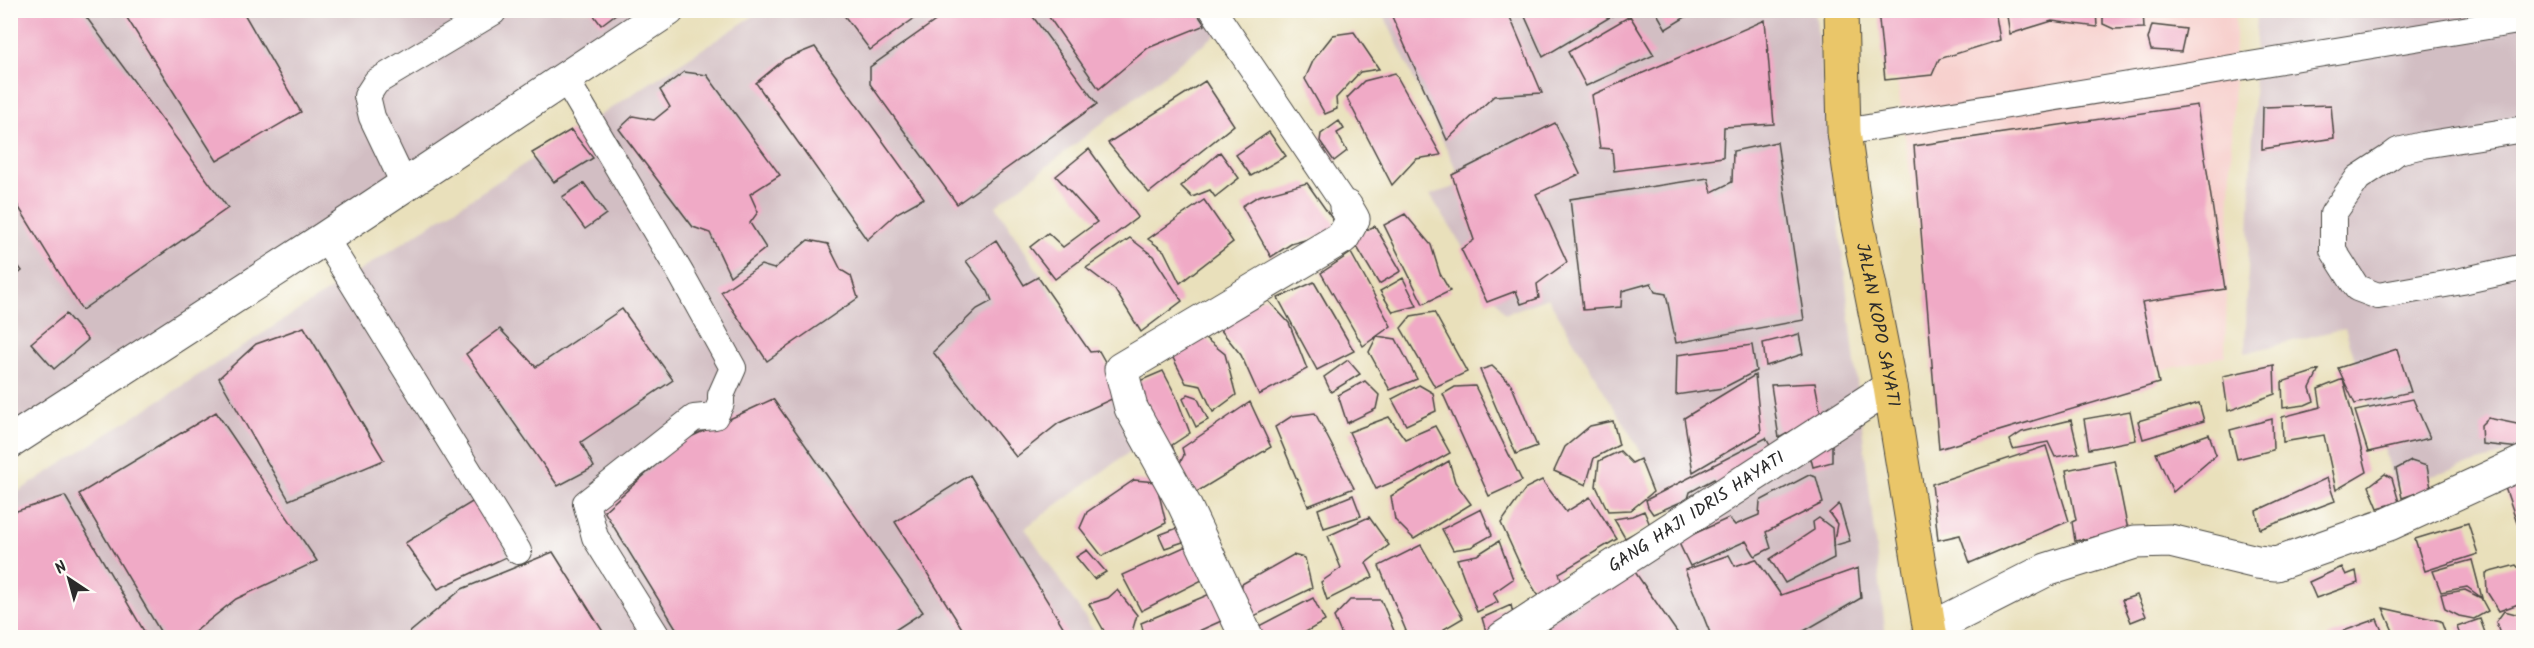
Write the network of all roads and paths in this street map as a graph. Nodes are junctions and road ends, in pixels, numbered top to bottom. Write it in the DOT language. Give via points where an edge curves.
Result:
graph roads {
  1 [pos="668,10"];
  2 [pos="1213,10"];
  3 [pos="1841,10"];
  4 [pos="493,12"];
  5 [pos="2523,20"];
  6 [pos="565,78"];
  7 [pos="2523,129"];
  8 [pos="1844,132"];
  9 [pos="404,184"];
  10 [pos="1346,207"];
  11 [pos="325,238"];
  12 [pos="2523,267"];
  13 [pos="1890,387"];
  14 [pos="10,442"];
  15 [pos="2523,462"];
  16 [pos="518,551"];
  17 [pos="1930,633"];
  18 [pos="658,638"];
  19 [pos="1247,638"];
  20 [pos="1503,638"];
  1 -- 6 [label="street"];
  2 -- 10 [label="lane"];
  3 -- 8 [label="main road, JALAN KOPO SAYATI"];
  4 -- 9 [label="lane" via="376,82 367,96 372,117"];
  5 -- 8 [label="lane"];
  6 -- 9 [label="street"];
  6 -- 18 [label="lane" via="733,368 715,416 694,418 586,504 595,537"];
  7 -- 12 [label="lane" via="2398,151 2358,178 2333,214 2333,250 2357,288 2378,296"];
  8 -- 13 [label="main road, JALAN KOPO SAYATI" via="1856,216"];
  9 -- 11 [label="street"];
  10 -- 19 [label="street" via="1353,219 1343,237 1121,369 1131,408 1184,504"];
  11 -- 14 [label="street"];
  11 -- 16 [label="lane"];
  13 -- 17 [label="main road, JALAN KOPO SAYATI"];
  13 -- 20 [label="street, GANG HAJI IDRIS HAYATI"];
  15 -- 17 [label="street" via="2389,524 2276,564 2170,541 2135,542 2046,570"];
}
